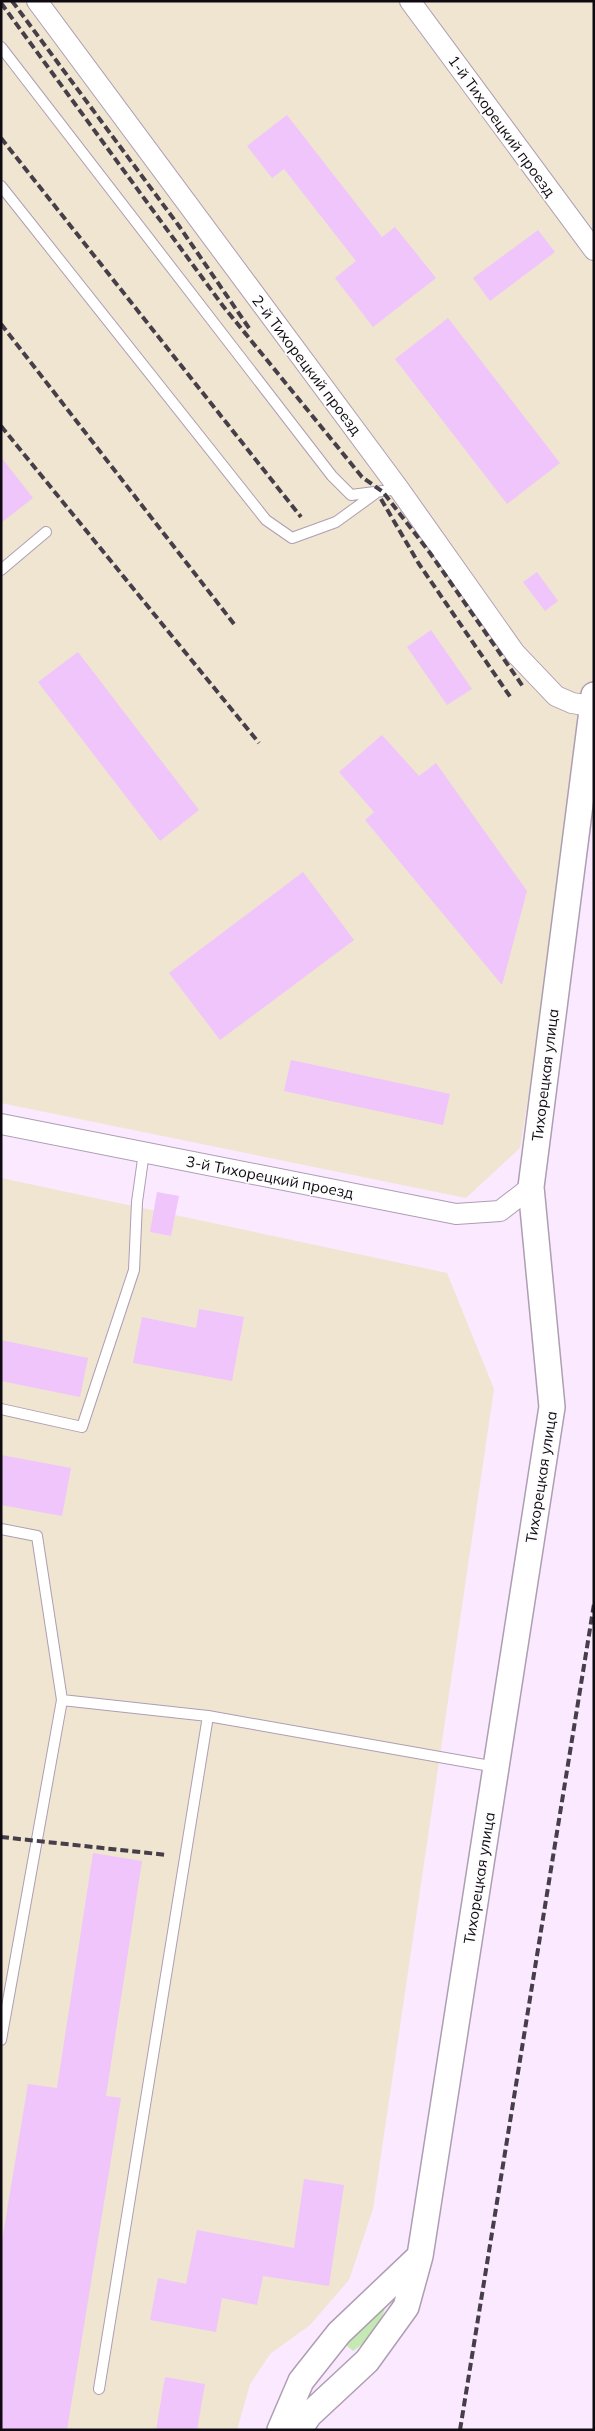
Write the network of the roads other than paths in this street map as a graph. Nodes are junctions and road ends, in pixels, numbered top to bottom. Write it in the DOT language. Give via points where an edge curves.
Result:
graph roads {
  1 [pos="37,1"];
  2 [pos="410,1"];
  3 [pos="1,47"];
  4 [pos="1,186"];
  5 [pos="594,250"];
  6 [pos="399,489"];
  7 [pos="377,493"];
  8 [pos="46,532"];
  9 [pos="1,570"];
  10 [pos="593,700"];
  11 [pos="1,1124"];
  12 [pos="144,1152"];
  13 [pos="531,1186"];
  14 [pos="1,1409"];
  15 [pos="1,1529"];
  16 [pos="62,1700"];
  17 [pos="208,1716"];
  18 [pos="496,1767"];
  19 [pos="1,2040"];
  20 [pos="420,2256"];
  21 [pos="99,2389"];
  22 [pos="280,2430"];
  23 [pos="299,2430"];
  1 -- 6 [label="street, 2-й Тихорецкий проезд"];
  2 -- 5 [label="street, 1-й Тихорецкий проезд"];
  3 -- 7 [label="lane" via="332,476 351,495"];
  4 -- 7 [label="lane" via="266,520 292,538 336,522"];
  6 -- 7 [label="lane"];
  6 -- 10 [label="street, 2-й Тихорецкий проезд" via="515,653 556,696 572,703"];
  8 -- 9 [label="lane"];
  10 -- 13 [label="street, Тихорецкая улица"];
  11 -- 12 [label="street, 3-й Тихорецкий проезд"];
  12 -- 13 [label="street, 3-й Тихорецкий проезд" via="456,1214 500,1211"];
  12 -- 14 [label="lane" via="137,1202 134,1270 82,1426"];
  13 -- 18 [label="street, Тихорецкая улица" via="552,1407"];
  15 -- 16 [label="lane" via="37,1536"];
  16 -- 17 [label="lane"];
  16 -- 19 [label="lane"];
  17 -- 18 [label="lane"];
  17 -- 21 [label="lane"];
  18 -- 20 [label="street, Тихорецкая улица"];
  20 -- 22 [label="street" via="339,2333 301,2381"];
  20 -- 23 [label="street, Тихорецкая улица" via="406,2308 367,2362 309,2416"];
}
